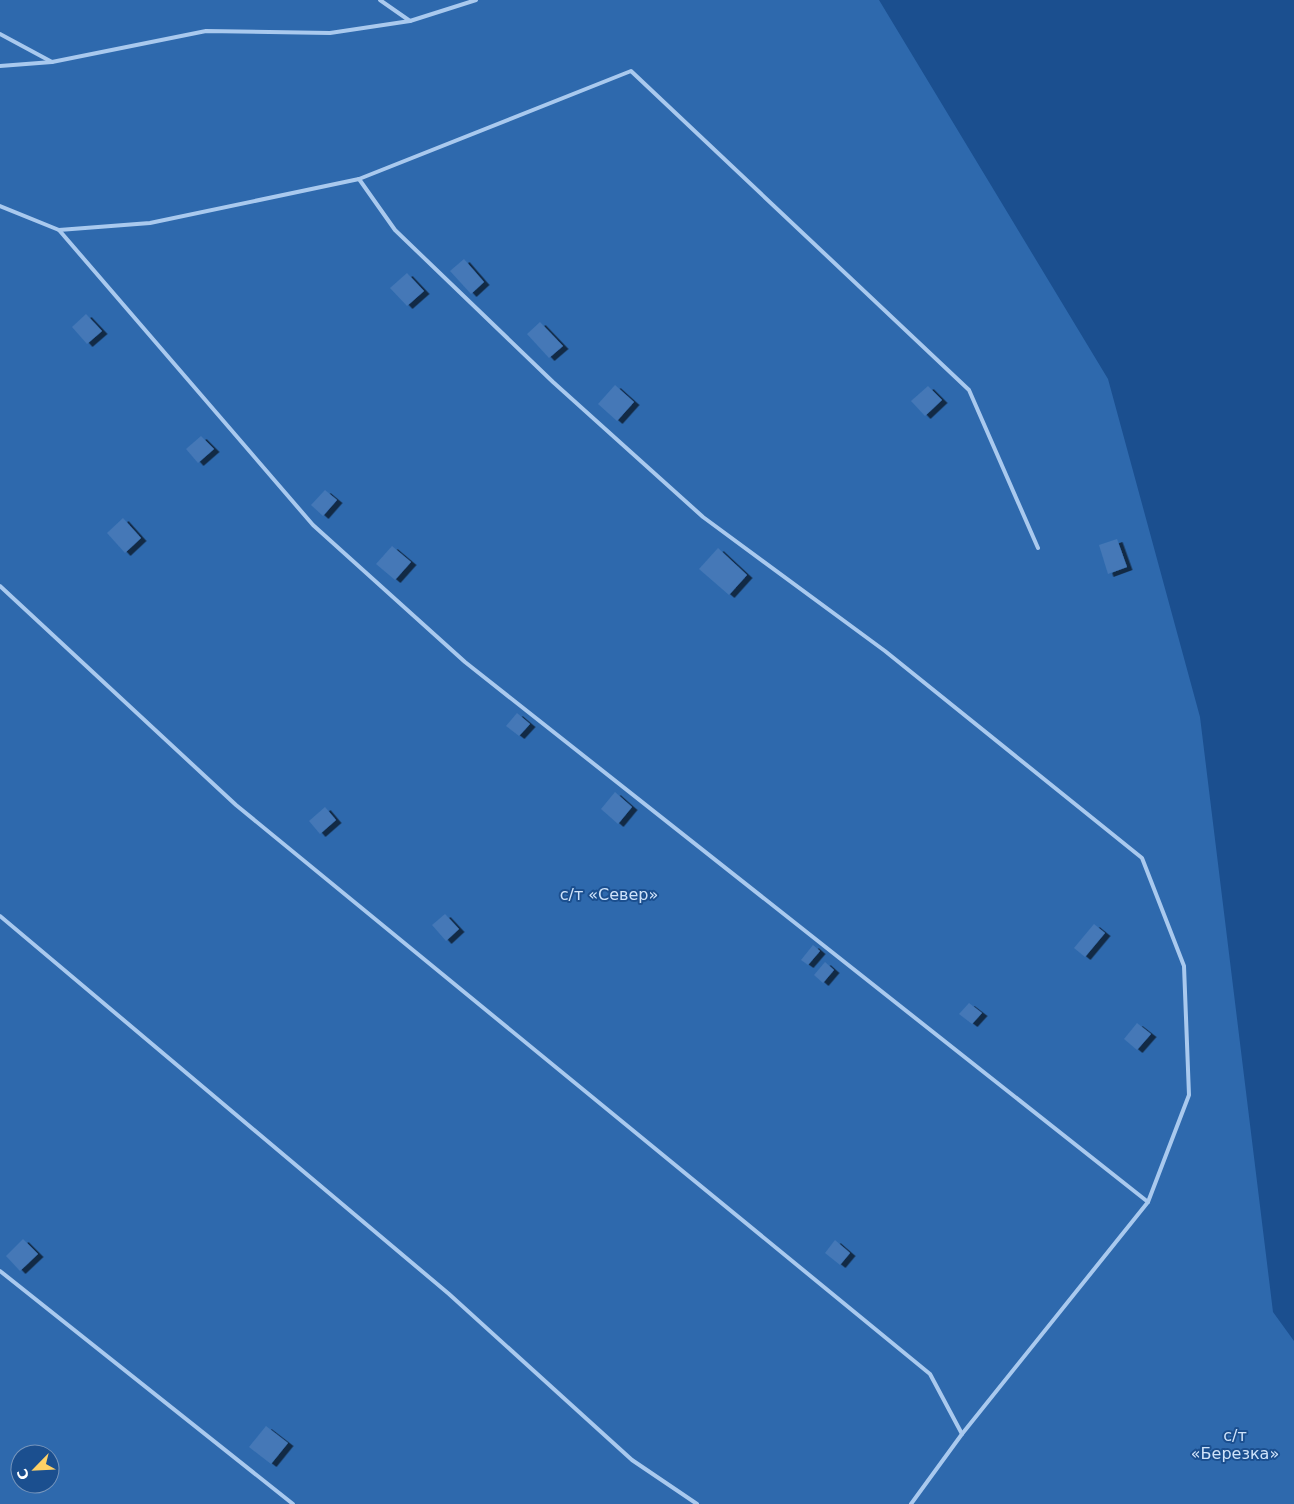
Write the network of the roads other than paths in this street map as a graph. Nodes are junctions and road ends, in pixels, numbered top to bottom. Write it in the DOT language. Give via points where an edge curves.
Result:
graph roads {
  1 [pos="380,0"];
  2 [pos="476,0"];
  3 [pos="410,21"];
  4 [pos="0,34"];
  5 [pos="52,62"];
  6 [pos="0,66"];
  7 [pos="358,178"];
  8 [pos="0,206"];
  9 [pos="59,230"];
  10 [pos="1038,548"];
  11 [pos="0,586"];
  12 [pos="0,916"];
  13 [pos="1148,1202"];
  14 [pos="0,1271"];
  15 [pos="962,1434"];
  16 [pos="293,1504"];
  17 [pos="697,1504"];
  18 [pos="911,1504"];
  1 -- 3 [label="lane"];
  2 -- 3 [label="lane"];
  3 -- 5 [label="lane" via="330,33 206,32"];
  4 -- 5 [label="lane"];
  5 -- 6 [label="lane"];
  7 -- 9 [label="lane" via="150,223"];
  7 -- 10 [label="lane" via="631,71 969,390"];
  7 -- 13 [label="lane" via="395,230 553,382 703,517 885,651 1142,858 1184,966 1189,1095"];
  8 -- 9 [label="lane"];
  9 -- 13 [label="lane" via="312,525 465,662"];
  11 -- 15 [label="lane" via="236,805 930,1374"];
  12 -- 17 [label="lane" via="449,1294 632,1460"];
  13 -- 15 [label="lane"];
  14 -- 16 [label="lane"];
  15 -- 18 [label="lane"];
}
